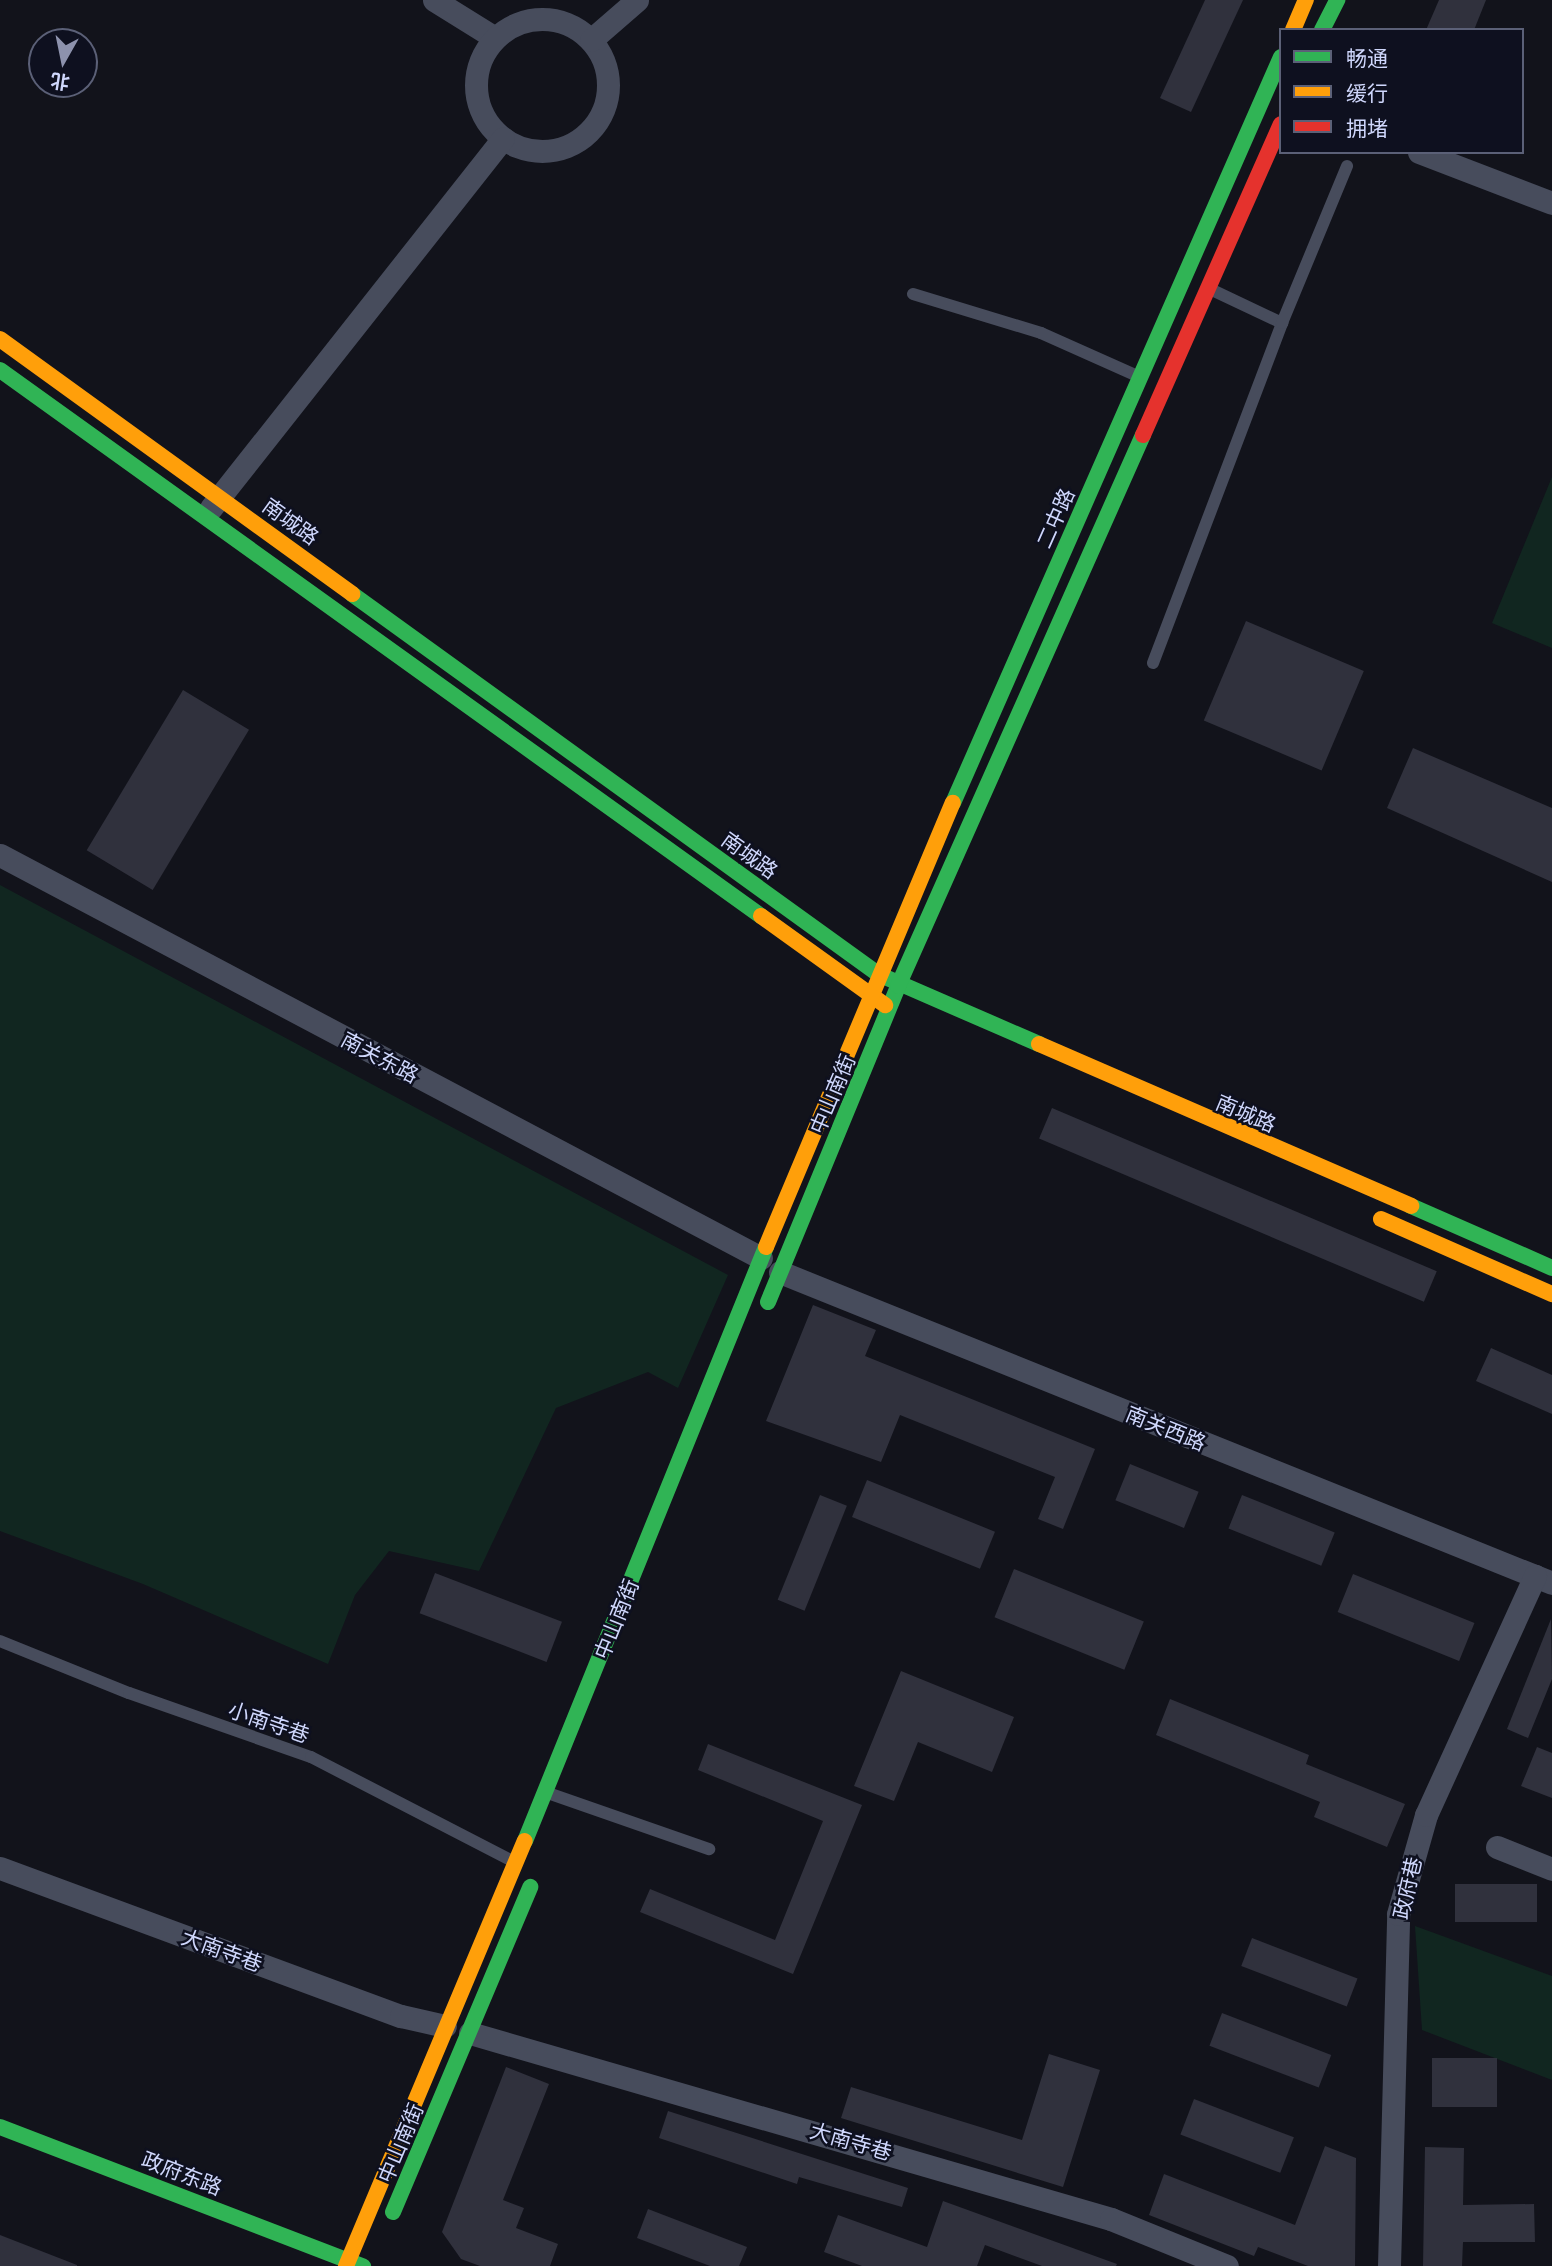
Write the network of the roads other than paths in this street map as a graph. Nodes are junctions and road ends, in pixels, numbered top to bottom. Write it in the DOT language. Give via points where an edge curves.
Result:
graph roads {
  1 [pos="434,0"];
  2 [pos="637,0"];
  3 [pos="1306,0"];
  4 [pos="1337,0"];
  5 [pos="1294,28"];
  6 [pos="1323,28"];
  7 [pos="495,38"];
  8 [pos="592,40"];
  9 [pos="1279,62"];
  10 [pos="1279,128"];
  11 [pos="503,138"];
  12 [pos="1424,154"];
  13 [pos="1347,166"];
  14 [pos="1552,203"];
  15 [pos="1184,278"];
  16 [pos="1208,288"];
  17 [pos="913,294"];
  18 [pos="1282,323"];
  19 [pos="0,339"];
  20 [pos="0,370"];
  21 [pos="1140,377"];
  22 [pos="223,497"];
  23 [pos="203,515"];
  24 [pos="1153,663"];
  25 [pos="0,855"];
  26 [pos="878,974"];
  27 [pos="898,986"];
  28 [pos="868,996"];
  29 [pos="897,1010"];
  30 [pos="1362,1211"];
  31 [pos="761,1258"];
  32 [pos="1552,1268"];
  33 [pos="780,1272"];
  34 [pos="1552,1294"];
  35 [pos="759,1323"];
  36 [pos="1543,1579"];
  37 [pos="0,1641"];
  38 [pos="545,1791"];
  39 [pos="1497,1847"];
  40 [pos="709,1849"];
  41 [pos="516,1863"];
  42 [pos="0,1868"];
  43 [pos="1552,1869"];
  44 [pos="536,1873"];
  45 [pos="445,2026"];
  46 [pos="470,2033"];
  47 [pos="0,2127"];
  48 [pos="0,2142"];
  49 [pos="386,2229"];
  50 [pos="353,2264"];
  51 [pos="314,2266"];
  52 [pos="1227,2266"];
  53 [pos="1389,2266"];
  1 -- 7 [label="street"];
  2 -- 8 [label="street"];
  3 -- 5 [label="main road"];
  4 -- 6 [label="main road"];
  7 -- 8 [label="street" via="533,19 565,23"];
  7 -- 11 [label="street" via="482,57 476,79 478,101 487,122"];
  8 -- 11 [label="street" via="609,80 598,121 583,137 554,149 522,148"];
  9 -- 15 [label="main road, 二中路"];
  10 -- 16 [label="main road"];
  11 -- 22 [label="street"];
  12 -- 14 [label="street"];
  13 -- 18 [label="lane"];
  15 -- 16 [label="lane"];
  15 -- 21 [label="main road, 二中路"];
  16 -- 18 [label="lane"];
  16 -- 27 [label="main road"];
  17 -- 21 [label="lane" via="1041,333"];
  18 -- 24 [label="lane"];
  19 -- 22 [label="main road, 南城路"];
  20 -- 23 [label="main road"];
  21 -- 26 [label="main road, 二中路"];
  22 -- 23 [label="street"];
  22 -- 26 [label="main road, 南城路"];
  23 -- 28 [label="main road"];
  25 -- 31 [label="street, 南关东路"];
  26 -- 27 [label="main road, 南城路"];
  26 -- 28 [label="main road, 二中路"];
  27 -- 29 [label="main road, 中山南街"];
  27 -- 32 [label="main road, 南城路"];
  28 -- 29 [label="main road"];
  28 -- 31 [label="main road, 中山南街"];
  29 -- 33 [label="main road, 中山南街"];
  30 -- 34 [label="main road"];
  31 -- 38 [label="main road, 中山南街"];
  33 -- 35 [label="main road, 中山南街"];
  33 -- 36 [label="street, 南关西路"];
  36 -- 53 [label="street, 政府巷" via="1426,1815 1398,1914"];
  37 -- 41 [label="lane, 小南寺巷" via="129,1693 311,1757"];
  38 -- 40 [label="lane"];
  38 -- 41 [label="main road, 中山南街"];
  39 -- 43 [label="street"];
  41 -- 45 [label="main road, 中山南街"];
  42 -- 45 [label="street, 大南寺巷" via="401,2016"];
  44 -- 46 [label="main road, 中山南街"];
  45 -- 50 [label="main road, 中山南街"];
  46 -- 49 [label="main road, 中山南街"];
  46 -- 52 [label="street, 大南寺巷" via="1111,2219"];
  47 -- 50 [label="main road, 政府东路"];
  48 -- 51 [label="main road, 政府东路"];
}
